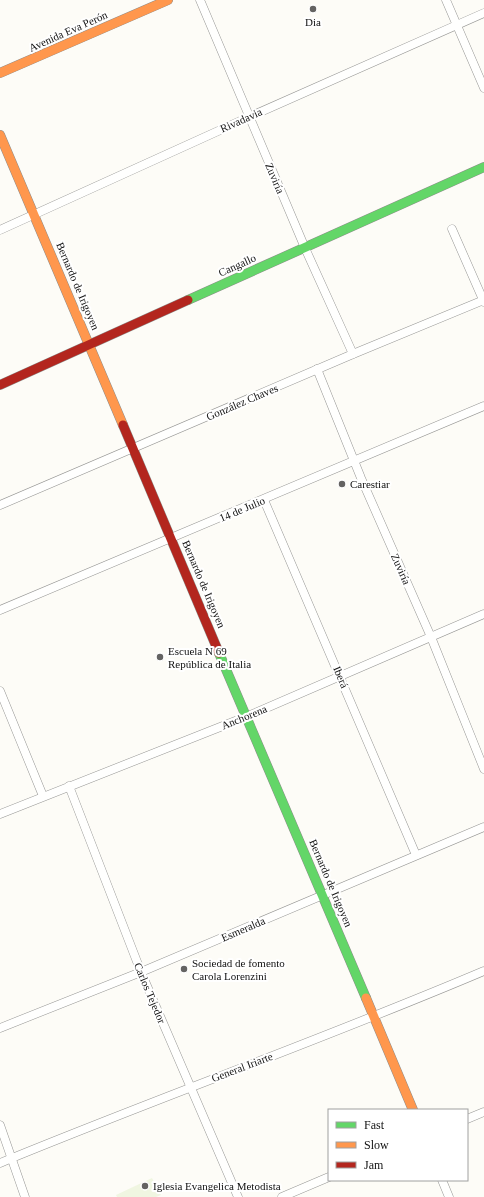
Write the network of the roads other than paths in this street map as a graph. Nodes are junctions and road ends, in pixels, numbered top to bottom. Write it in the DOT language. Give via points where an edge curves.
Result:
graph roads {
  1 [pos="168,0"];
  2 [pos="200,0"];
  3 [pos="446,0"];
  4 [pos="484,13"];
  5 [pos="457,25"];
  6 [pos="0,74"];
  7 [pos="484,88"];
  8 [pos="249,117"];
  9 [pos="0,135"];
  10 [pos="484,167"];
  11 [pos="34,215"];
  12 [pos="452,229"];
  13 [pos="0,230"];
  14 [pos="305,248"];
  15 [pos="484,301"];
  16 [pos="90,343"];
  17 [pos="352,354"];
  18 [pos="317,369"];
  19 [pos="0,385"];
  20 [pos="484,406"];
  21 [pos="134,449"];
  22 [pos="354,461"];
  23 [pos="264,500"];
  24 [pos="0,505"];
  25 [pos="171,539"];
  26 [pos="0,610"];
  27 [pos="484,614"];
  28 [pos="431,637"];
  29 [pos="341,676"];
  30 [pos="0,690"];
  31 [pos="248,716"];
  32 [pos="484,769"];
  33 [pos="69,786"];
  34 [pos="43,796"];
  35 [pos="0,814"];
  36 [pos="484,826"];
  37 [pos="416,855"];
  38 [pos="323,895"];
  39 [pos="484,971"];
  40 [pos="141,972"];
  41 [pos="375,1017"];
  42 [pos="0,1028"];
  43 [pos="190,1087"];
  44 [pos="414,1109"];
  45 [pos="484,1112"];
  46 [pos="468,1119"];
  47 [pos="0,1125"];
  48 [pos="12,1159"];
  49 [pos="0,1163"];
  50 [pos="328,1177"];
  51 [pos="442,1181"];
  52 [pos="25,1197"];
  53 [pos="238,1197"];
  54 [pos="282,1197"];
  55 [pos="449,1197"];
  1 -- 6 [label="street, Avenida Eva Perón"];
  2 -- 8 [label="street, Zuviría"];
  3 -- 5 [label="street"];
  4 -- 5 [label="street, Rivadavia"];
  5 -- 7 [label="street"];
  5 -- 8 [label="street, Rivadavia"];
  8 -- 11 [label="street, Rivadavia"];
  8 -- 14 [label="street, Zuviría"];
  9 -- 11 [label="street, Bernardo de Irigoyen"];
  10 -- 14 [label="street, Cangallo"];
  11 -- 13 [label="street, Rivadavia"];
  11 -- 16 [label="street, Bernardo de Irigoyen"];
  12 -- 15 [label="street"];
  14 -- 16 [label="street, Cangallo"];
  14 -- 17 [label="street, Zuviría"];
  15 -- 17 [label="street, González Chaves"];
  16 -- 19 [label="street, Cangallo"];
  16 -- 21 [label="street, Bernardo de Irigoyen"];
  17 -- 18 [label="street, González Chaves"];
  18 -- 21 [label="street, González Chaves"];
  18 -- 22 [label="street, Zuviría"];
  20 -- 22 [label="street, 14 de Julio"];
  21 -- 24 [label="street, González Chaves"];
  21 -- 25 [label="street, Bernardo de Irigoyen"];
  22 -- 23 [label="street, 14 de Julio"];
  22 -- 28 [label="street, Zuviría"];
  23 -- 25 [label="street, 14 de Julio"];
  23 -- 29 [label="street, Iberá"];
  25 -- 26 [label="street, 14 de Julio"];
  25 -- 31 [label="street, Bernardo de Irigoyen"];
  27 -- 28 [label="street, Anchorena"];
  28 -- 29 [label="street, Anchorena"];
  28 -- 32 [label="street, Zuviría"];
  29 -- 31 [label="street, Anchorena"];
  29 -- 37 [label="street, Iberá"];
  30 -- 34 [label="street"];
  31 -- 33 [label="street, Anchorena"];
  31 -- 38 [label="street, Bernardo de Irigoyen"];
  33 -- 34 [label="street, Anchorena"];
  33 -- 40 [label="street, Carlos Tejedor"];
  34 -- 35 [label="street, Anchorena"];
  36 -- 37 [label="street, Esmeralda"];
  37 -- 38 [label="street, Esmeralda"];
  38 -- 40 [label="street, Esmeralda"];
  38 -- 41 [label="street, Bernardo de Irigoyen"];
  39 -- 41 [label="street, General Iriarte"];
  40 -- 42 [label="street, Esmeralda"];
  40 -- 43 [label="street, Carlos Tejedor"];
  41 -- 43 [label="street, General Iriarte"];
  41 -- 44 [label="street, Bernardo de Irigoyen"];
  43 -- 48 [label="street, General Iriarte"];
  43 -- 53 [label="street, Carlos Tejedor"];
  45 -- 46 [label="street"];
  47 -- 48 [label="street"];
  48 -- 49 [label="street, General Iriarte"];
  48 -- 52 [label="street"];
  50 -- 54 [label="street"];
  51 -- 55 [label="street"];
}
